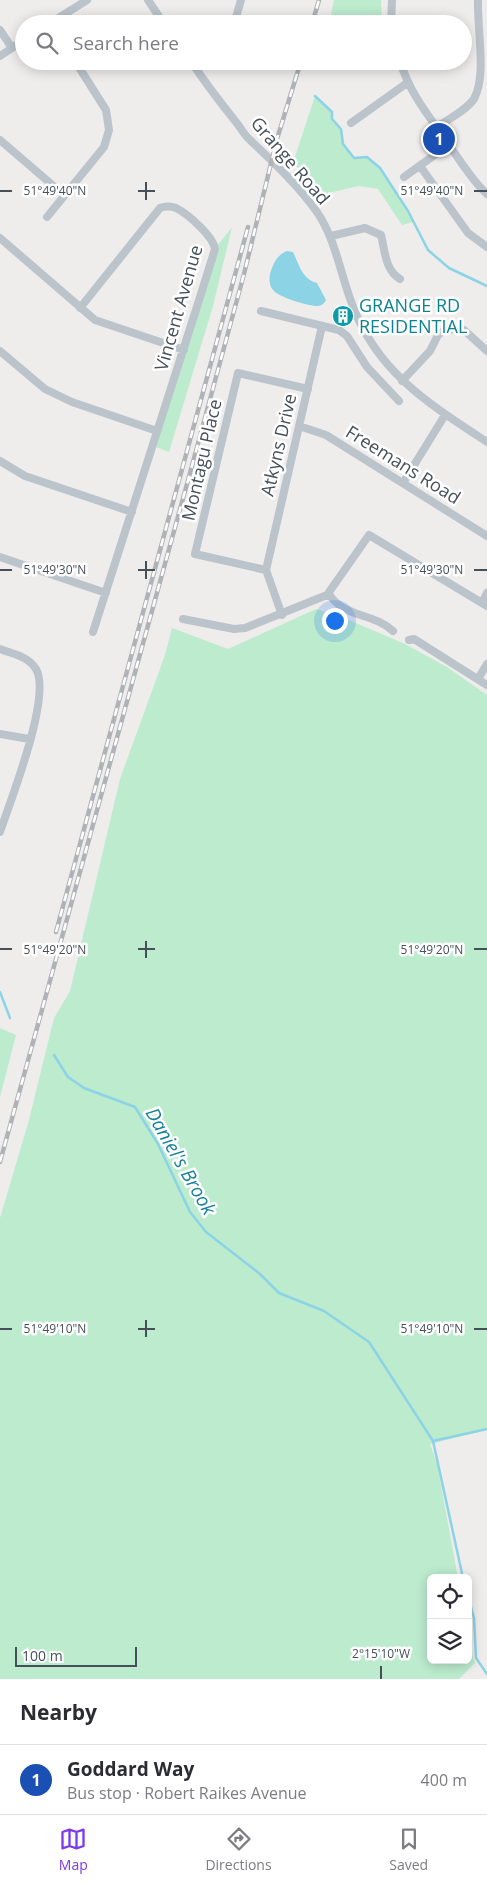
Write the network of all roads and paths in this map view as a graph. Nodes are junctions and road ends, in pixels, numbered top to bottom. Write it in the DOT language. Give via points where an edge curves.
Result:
graph roads {
  1 [pos="87,0"];
  2 [pos="148,0"];
  3 [pos="241,0"];
  4 [pos="392,0"];
  5 [pos="478,0"];
  6 [pos="64,15"];
  7 [pos="158,15"];
  8 [pos="237,15"];
  9 [pos="391,15"];
  10 [pos="0,30"];
  11 [pos="15,46"];
  12 [pos="12,48"];
  13 [pos="0,56"];
  14 [pos="81,70"];
  15 [pos="196,70"];
  16 [pos="403,70"];
  17 [pos="407,84"];
  18 [pos="351,123"];
  19 [pos="437,127"];
  20 [pos="0,140"];
  21 [pos="436,154"];
  22 [pos="420,166"];
  23 [pos="404,177"];
  24 [pos="487,194"];
  25 [pos="64,195"];
  26 [pos="46,217"];
  27 [pos="331,236"];
  28 [pos="0,238"];
  29 [pos="487,247"];
  30 [pos="393,278"];
  31 [pos="80,308"];
  32 [pos="261,310"];
  33 [pos="322,326"];
  34 [pos="184,350"];
  35 [pos="0,351"];
  36 [pos="487,351"];
  37 [pos="402,380"];
  38 [pos="308,389"];
  39 [pos="399,401"];
  40 [pos="445,416"];
  41 [pos="299,426"];
  42 [pos="157,431"];
  43 [pos="487,442"];
  44 [pos="0,461"];
  45 [pos="404,483"];
  46 [pos="132,512"];
  47 [pos="487,536"];
  48 [pos="0,557"];
  49 [pos="266,570"];
  50 [pos="106,593"];
  51 [pos="487,593"];
  52 [pos="329,594"];
  53 [pos="484,604"];
  54 [pos="282,615"];
  55 [pos="183,619"];
  56 [pos="393,631"];
  57 [pos="93,632"];
  58 [pos="409,640"];
  59 [pos="0,649"];
  60 [pos="487,664"];
  61 [pos="478,679"];
  62 [pos="487,685"];
  63 [pos="0,734"];
  64 [pos="30,739"];
  65 [pos="3,815"];
  66 [pos="0,832"];
  1 -- 6 [label="street"];
  2 -- 7 [label="street"];
  3 -- 8 [label="street"];
  4 -- 9 [label="street"];
  5 -- 19 [label="street" via="484,68 482,88 473,100"];
  10 -- 12 [label="street"];
  11 -- 12 [label="street"];
  12 -- 13 [label="street"];
  14 -- 25 [label="street" via="106,110 110,130 104,146"];
  15 -- 27 [label="street, Grange Road" via="249,139 312,205"];
  16 -- 17 [label="street"];
  17 -- 18 [label="street"];
  17 -- 19 [label="street"];
  19 -- 24 [label="street"];
  20 -- 25 [label="street"];
  21 -- 22 [label="street"];
  22 -- 23 [label="street"];
  22 -- 29 [label="street" via="468,233"];
  25 -- 26 [label="street"];
  27 -- 30 [label="street" via="365,228 381,235"];
  27 -- 37 [label="street, Grange Road" via="352,306 378,352"];
  28 -- 31 [label="street"];
  31 -- 34 [label="street" via="95,320"];
  31 -- 34 [label="street, Vincent Avenue" via="160,208 176,208 210,236 215,249"];
  32 -- 33 [label="street"];
  33 -- 38 [label="street, Atkyns Drive"];
  33 -- 39 [label="street" via="339,330 347,336 367,367"];
  34 -- 42 [label="street, Vincent Avenue"];
  35 -- 42 [label="street" via="46,389 72,402"];
  36 -- 37 [label="street" via="464,330 446,329"];
  37 -- 40 [label="street, Grange Road"];
  38 -- 41 [label="street, Atkyns Drive"];
  38 -- 49 [label="street, Montagu Place" via="238,373 195,554"];
  40 -- 43 [label="street, Grange Road"];
  40 -- 45 [label="street"];
  41 -- 45 [label="street, Freemans Road" via="326,435"];
  41 -- 49 [label="street, Atkyns Drive"];
  42 -- 46 [label="street, Vincent Avenue"];
  44 -- 46 [label="street" via="25,476"];
  45 -- 47 [label="street, Freemans Road"];
  46 -- 50 [label="street, Vincent Avenue"];
  48 -- 50 [label="street"];
  49 -- 54 [label="street"];
  50 -- 57 [label="street, Vincent Avenue"];
  51 -- 53 [label="street"];
  52 -- 53 [label="street" via="369,535"];
  52 -- 54 [label="street"];
  52 -- 56 [label="street" via="341,608 387,622"];
  54 -- 55 [label="street" via="257,625 234,629"];
  58 -- 61 [label="street" via="414,639"];
  59 -- 64 [label="street" via="27,659 38,676 38,702"];
  60 -- 61 [label="street"];
  61 -- 62 [label="street"];
  63 -- 64 [label="street"];
  64 -- 65 [label="street" via="27,756"];
  65 -- 66 [label="street"];
}
